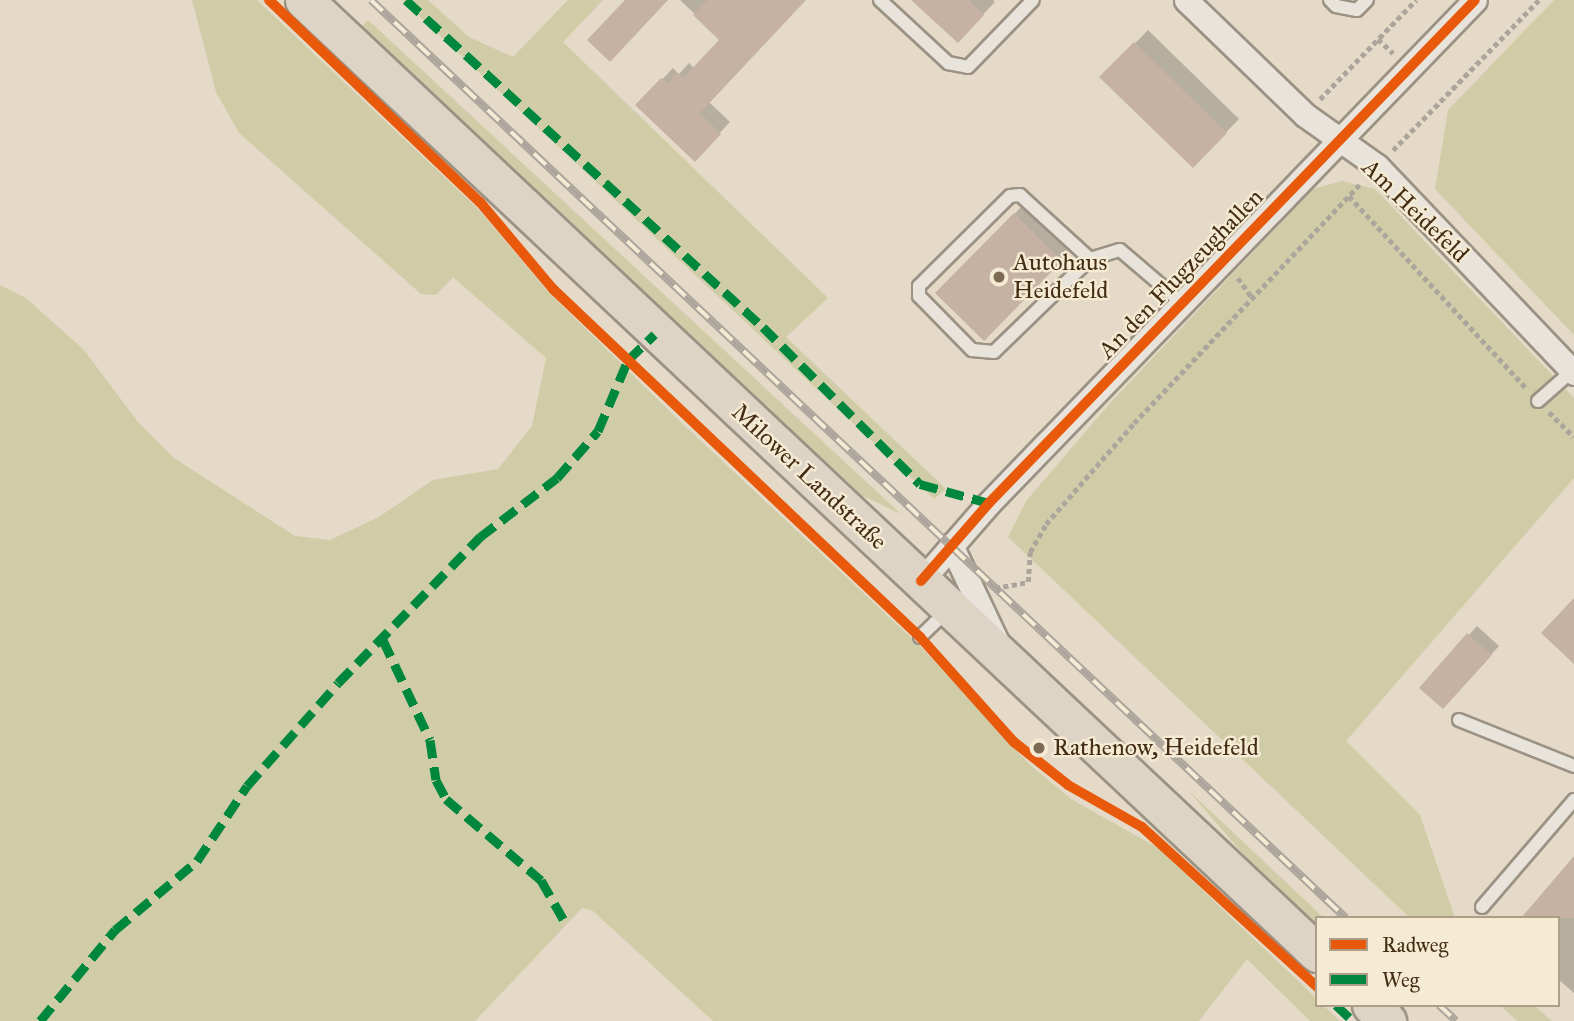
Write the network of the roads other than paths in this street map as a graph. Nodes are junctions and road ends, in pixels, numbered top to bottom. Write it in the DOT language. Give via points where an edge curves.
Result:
graph roads {
  1 [pos="304,0"];
  2 [pos="880,0"];
  3 [pos="1032,0"];
  4 [pos="1186,0"];
  5 [pos="1330,0"];
  6 [pos="1367,0"];
  7 [pos="1475,0"];
  8 [pos="1337,143"];
  9 [pos="1090,259"];
  10 [pos="1181,303"];
  11 [pos="1573,372"];
  12 [pos="1538,401"];
  13 [pos="951,545"];
  14 [pos="920,581"];
  15 [pos="963,599"];
  16 [pos="920,637"];
  17 [pos="1459,720"];
  18 [pos="1574,766"];
  19 [pos="1574,800"];
  20 [pos="1482,906"];
  21 [pos="1315,951"];
  22 [pos="1373,1007"];
  23 [pos="1387,1021"];
  1 -- 14 [label="main road, Milower Landstraße"];
  2 -- 3 [label="lane" via="948,63 968,67"];
  4 -- 8 [label="street, Am Heidefeld"];
  5 -- 6 [label="lane" via="1336,6 1357,10"];
  7 -- 8 [label="street, An den Flugzeughallen"];
  8 -- 10 [label="street, An den Flugzeughallen"];
  8 -- 11 [label="street, Am Heidefeld" via="1377,166"];
  9 -- 9 [label="lane" via="994,352 972,350 919,296 919,286 1010,196 1020,195"];
  9 -- 10 [label="lane" via="1120,250"];
  10 -- 13 [label="street, An den Flugzeughallen"];
  11 -- 12 [label="lane"];
  13 -- 14 [label="street, An den Flugzeughallen"];
  13 -- 15 [label="street"];
  14 -- 15 [label="main road, Milower Landstraße"];
  15 -- 16 [label="lane"];
  15 -- 21 [label="main road, Milower Landstraße" via="1004,659"];
  17 -- 18 [label="lane"];
  19 -- 20 [label="lane"];
  22 -- 23 [label="main road"];
}
